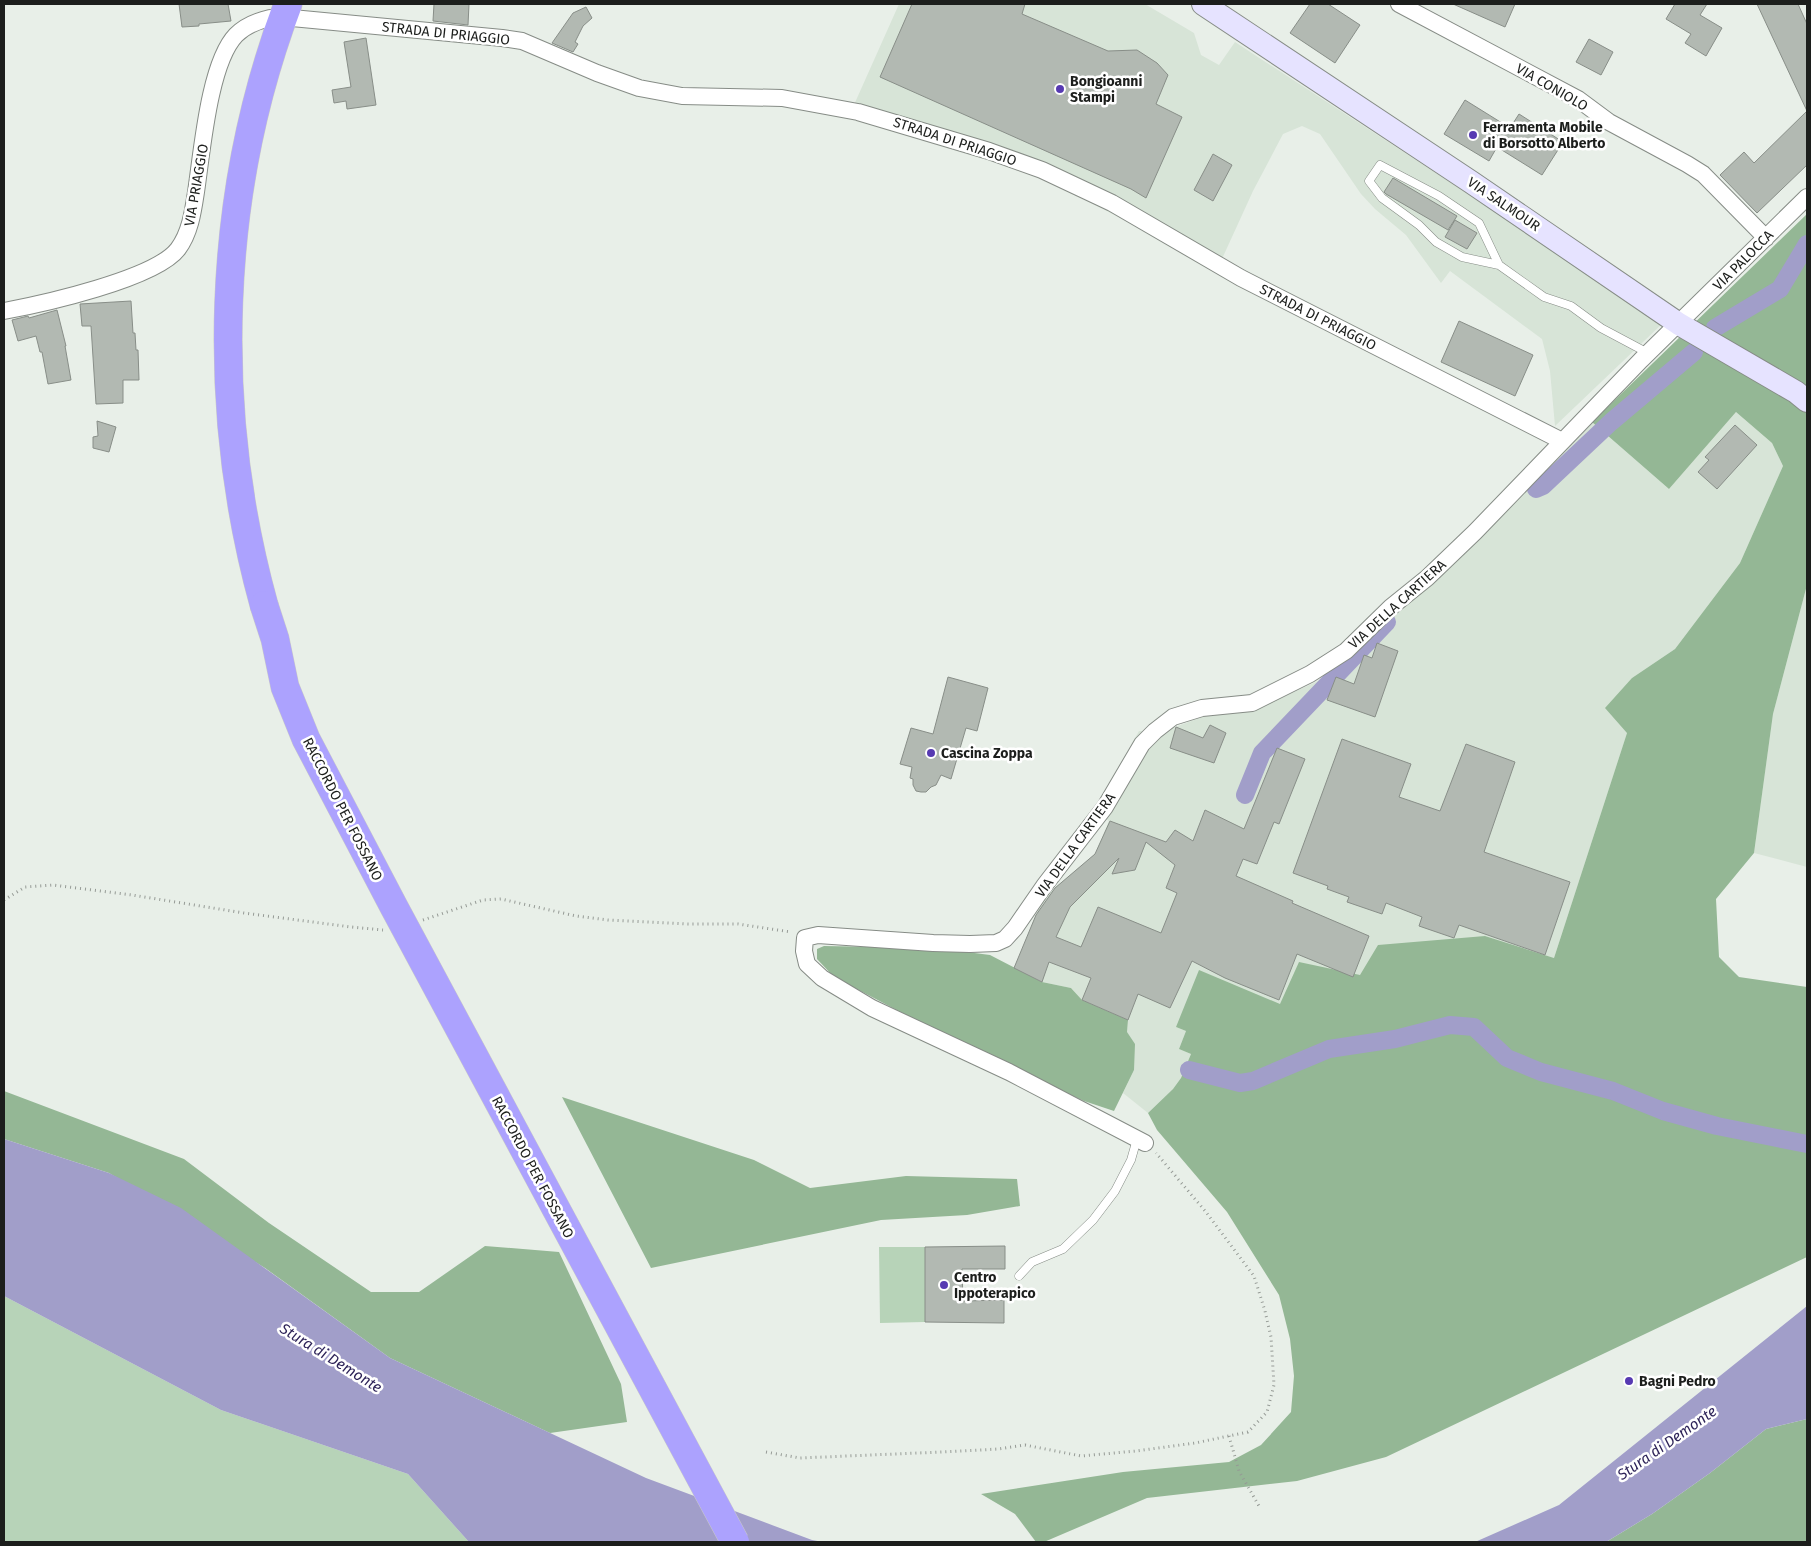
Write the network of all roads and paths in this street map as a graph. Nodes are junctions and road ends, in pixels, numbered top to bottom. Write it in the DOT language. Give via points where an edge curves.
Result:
graph roads {
  1 [pos="1203,4"];
  2 [pos="1399,4"];
  3 [pos="283,13"];
  4 [pos="1807,198"];
  5 [pos="1766,238"];
  6 [pos="1499,265"];
  7 [pos="4,311"];
  8 [pos="1679,324"];
  9 [pos="1648,353"];
  10 [pos="1807,401"];
  11 [pos="1562,441"];
  12 [pos="4,900"];
  13 [pos="415,923"];
  14 [pos="386,930"];
  15 [pos="805,938"];
  16 [pos="1141,1141"];
  17 [pos="1019,1276"];
  18 [pos="1229,1436"];
  19 [pos="766,1452"];
  20 [pos="1259,1506"];
  21 [pos="735,1542"];
  1 -- 8 [label="main road, VIA SALMOUR"];
  2 -- 5 [label="street, VIA CONIOLO" via="1578,99 1609,122 1703,174"];
  3 -- 7 [label="street, VIA PRIAGGIO" via="250,24 236,35 226,51 214,79 188,231 177,251 154,267 87,292"];
  3 -- 11 [label="street, STRADA DI PRIAGGIO" via="522,41 639,88 682,96 782,98 858,112 989,151 1042,170 1112,203 1241,278"];
  3 -- 21 [label="highway, RACCORDO PER FOSSANO, bridge" via="246,154 234,232 228,361 235,457 245,521 285,687 306,739 394,907"];
  4 -- 5 [label="street, VIA PALOCCA"];
  5 -- 8 [label="street, VIA PALOCCA"];
  6 -- 6 [label="lane" via="1462,257 1436,242 1382,198 1369,181 1380,165 1439,196 1479,224"];
  6 -- 9 [label="lane" via="1544,297 1571,306 1601,328"];
  8 -- 9 [label="street, VIA DELLA CARTIERA"];
  8 -- 10 [label="main road, VIA SALMOUR"];
  9 -- 11 [label="street, VIA DELLA CARTIERA"];
  11 -- 15 [label="street, VIA DELLA CARTIERA" via="1475,532 1346,651 1310,674 1252,703 1202,708 1174,717 1155,731 1142,744 1105,807 1005,939 996,943 933,944 818,935"];
  12 -- 14 [label="path" via="25,887 53,885 263,916"];
  13 -- 15 [label="path" via="483,900 501,899 576,916 738,924 790,931"];
  15 -- 16 [label="street" via="808,964 830,983 872,1008 1009,1072"];
  16 -- 17 [label="lane" via="1115,1191 1093,1220 1063,1249 1032,1262"];
  16 -- 18 [label="path" via="1170,1168 1254,1276 1265,1311 1274,1385 1267,1412 1248,1432"];
  18 -- 19 [label="path" via="1081,1456 1024,1445 800,1458"];
  18 -- 20 [label="path" via="1239,1471"];
}
